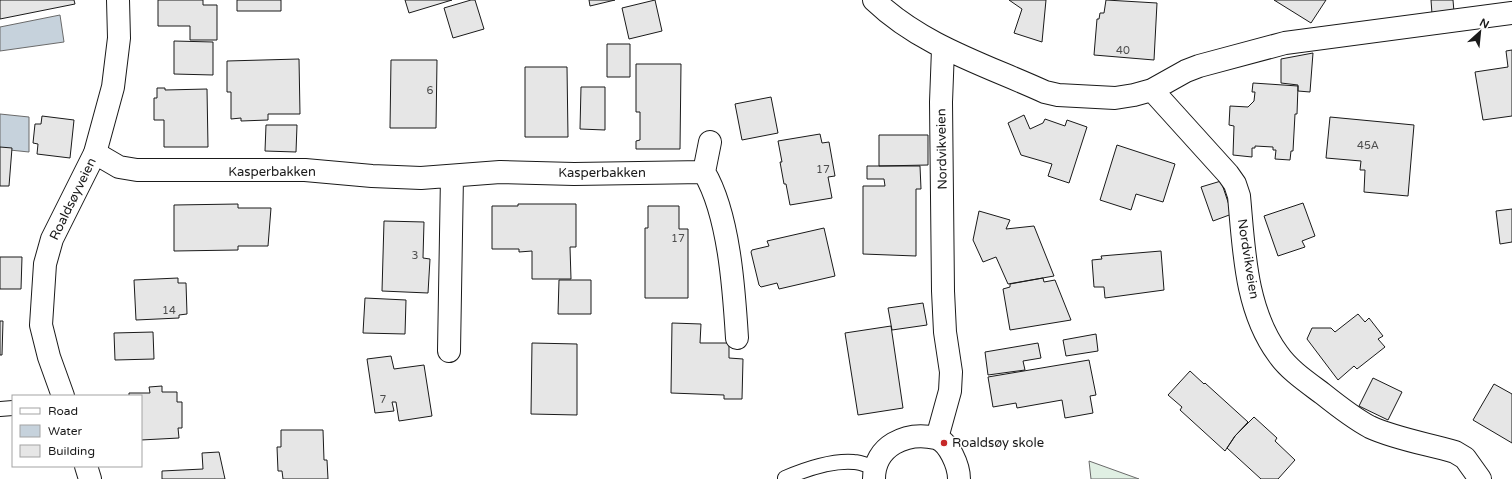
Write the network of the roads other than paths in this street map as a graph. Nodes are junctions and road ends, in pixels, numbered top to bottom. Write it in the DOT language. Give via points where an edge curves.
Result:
graph roads {
  1 [pos="118,0"];
  2 [pos="874,0"];
  3 [pos="1512,13"];
  4 [pos="943,49"];
  5 [pos="1152,90"];
  6 [pos="710,142"];
  7 [pos="95,154"];
  8 [pos="704,172"];
  9 [pos="452,176"];
  10 [pos="737,338"];
  11 [pos="449,351"];
  12 [pos="63,395"];
  13 [pos="12,408"];
  14 [pos="0,409"];
  15 [pos="937,438"];
  16 [pos="86,467"];
  17 [pos="874,473"];
  18 [pos="785,478"];
  19 [pos="90,479"];
  20 [pos="959,479"];
  21 [pos="1480,479"];
  1 -- 7 [label="street, Roaldsøyveien" via="119,38 113,87"];
  2 -- 4 [label="street"];
  3 -- 5 [label="street" via="1284,43 1192,69"];
  4 -- 5 [label="street" via="1045,92 1058,95 1115,98"];
  4 -- 15 [label="street, Nordvikveien" via="943,291 945,332 951,372 950,391"];
  5 -- 21 [label="street, Nordvikveien" via="1235,184 1239,196 1250,290 1262,326 1278,354 1311,386 1352,416 1371,427 1455,452 1465,458"];
  6 -- 8 [label="street"];
  7 -- 9 [label="street, Kasperbakken" via="119,167 137,170 305,170 421,178"];
  7 -- 12 [label="street, Roaldsøyveien" via="52,239 45,264 41,325"];
  8 -- 9 [label="street, Kasperbakken" via="500,172"];
  8 -- 10 [label="street" via="719,205 735,304"];
  9 -- 11 [label="street"];
  13 -- 14 [label="lane"];
  15 -- 17 [label="street" via="911,437 886,447 878,458"];
  15 -- 20 [label="street" via="955,459"];
  16 -- 19 [label="street"];
  17 -- 18 [label="lane" via="855,462 837,462"];
}
